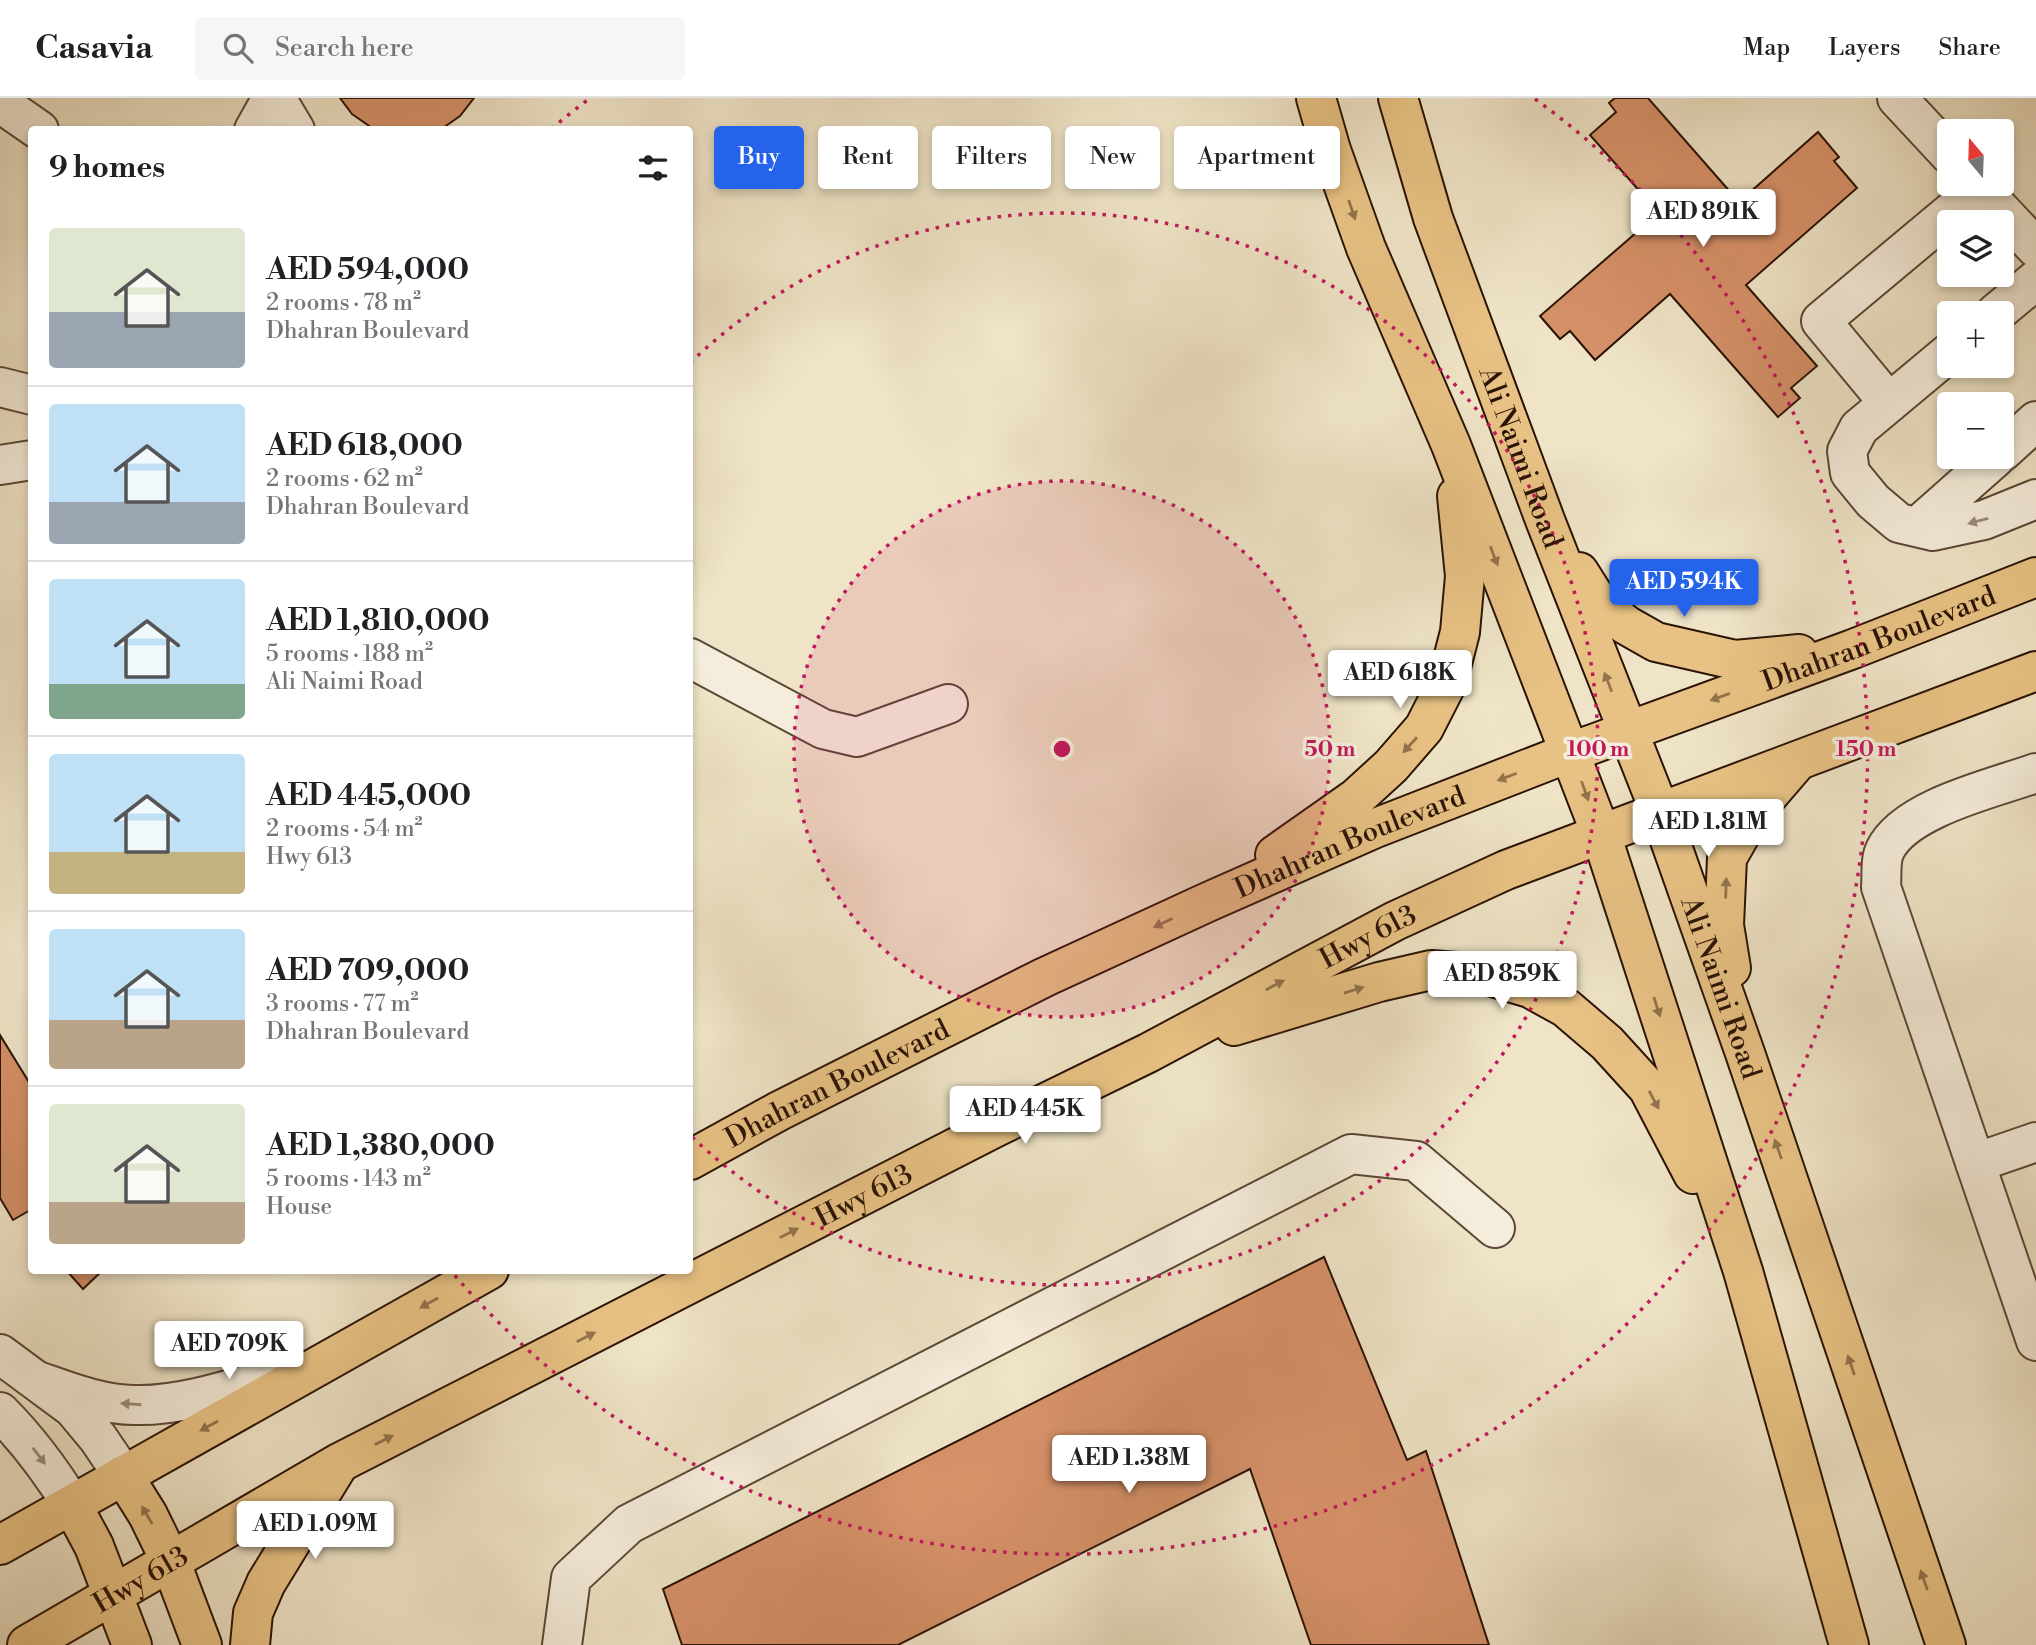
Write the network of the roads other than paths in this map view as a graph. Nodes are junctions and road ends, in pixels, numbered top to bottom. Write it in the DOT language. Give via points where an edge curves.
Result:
graph roads {
  1 [pos="274,98"];
  2 [pos="1316,98"];
  3 [pos="1398,98"];
  4 [pos="1897,98"];
  5 [pos="0,103"];
  6 [pos="32,126"];
  7 [pos="256,126"];
  8 [pos="292,126"];
  9 [pos="1937,141"];
  10 [pos="1966,196"];
  11 [pos="1987,196"];
  12 [pos="2036,248"];
  13 [pos="2036,280"];
  14 [pos="2011,301"];
  15 [pos="1937,363"];
  16 [pos="0,387"];
  17 [pos="28,394"];
  18 [pos="1889,403"];
  19 [pos="2036,421"];
  20 [pos="2014,441"];
  21 [pos="1451,445"];
  22 [pos="28,461"];
  23 [pos="0,466"];
  24 [pos="1982,469"];
  25 [pos="2036,499"];
  26 [pos="1545,520"];
  27 [pos="1917,527"];
  28 [pos="2036,577"];
  29 [pos="1853,649"];
  30 [pos="693,659"];
  31 [pos="2036,671"];
  32 [pos="948,704"];
  33 [pos="1628,731"];
  34 [pos="1571,752"];
  35 [pos="1799,760"];
  36 [pos="2036,773"];
  37 [pos="1660,812"];
  38 [pos="1601,834"];
  39 [pos="1208,902"];
  40 [pos="1148,1053"];
  41 [pos="1745,1053"];
  42 [pos="2036,1142"];
  43 [pos="693,1158"];
  44 [pos="1975,1163"];
  45 [pos="1495,1228"];
  46 [pos="1743,1271"];
  47 [pos="482,1274"];
  48 [pos="2036,1341"];
  49 [pos="0,1354"];
  50 [pos="317,1365"];
  51 [pos="35,1380"];
  52 [pos="0,1412"];
  53 [pos="340,1463"];
  54 [pos="123,1475"];
  55 [pos="72,1505"];
  56 [pos="0,1545"];
  57 [pos="170,1560"];
  58 [pos="114,1595"];
  59 [pos="1848,1643"];
  60 [pos="27,1645"];
  61 [pos="132,1645"];
  62 [pos="202,1645"];
  63 [pos="250,1645"];
  64 [pos="562,1645"];
  65 [pos="1946,1645"];
  1 -- 7 [label="street"];
  1 -- 8 [label="street"];
  2 -- 21 [label="main road, one-way" via="1366,248"];
  3 -- 26 [label="main road, Ali Naimi Road" via="1433,218"];
  4 -- 9 [label="street"];
  5 -- 6 [label="street"];
  10 -- 18 [label="street" via="1821,321"];
  11 -- 12 [label="street"];
  13 -- 14 [label="street"];
  15 -- 18 [label="street"];
  16 -- 17 [label="street"];
  18 -- 27 [label="street" via="1859,428 1847,452 1850,474 1899,523"];
  19 -- 20 [label="street"];
  21 -- 34 [label="main road, one-way"];
  21 -- 39 [label="main road, one-way" via="1465,576 1460,632 1447,683 1424,728 1356,798"];
  22 -- 23 [label="street"];
  24 -- 27 [label="street"];
  25 -- 27 [label="street, one-way" via="1984,520 1934,531"];
  26 -- 29 [label="main road" via="1598,602 1656,642 1735,660"];
  33 -- 26 [label="main road, Ali Naimi Road, one-way"];
  28 -- 29 [label="main road, Dhahran Boulevard"];
  29 -- 33 [label="main road, Dhahran Boulevard, one-way"];
  30 -- 32 [label="street" via="823,729 857,737"];
  31 -- 35 [label="main road, Hwy 613"];
  33 -- 34 [label="main road, Dhahran Boulevard"];
  33 -- 37 [label="main road, Ali Naimi Road"];
  34 -- 38 [label="main road, one-way"];
  34 -- 39 [label="main road, Dhahran Boulevard, one-way" via="1373,829"];
  35 -- 37 [label="main road, Hwy 613"];
  41 -- 35 [label="main road, one-way" via="1724,925 1727,858 1752,814"];
  36 -- 44 [label="street" via="1927,811 1894,835 1883,852 1881,887"];
  37 -- 38 [label="main road, Hwy 613"];
  37 -- 41 [label="main road, Ali Naimi Road"];
  40 -- 38 [label="main road, Hwy 613, one-way" via="1395,921 1506,870"];
  38 -- 46 [label="main road, one-way"];
  39 -- 43 [label="main road, Dhahran Boulevard, one-way" via="1033,984"];
  40 -- 46 [label="main road, one-way" via="1431,970 1483,974 1530,988 1566,1008 1608,1043 1648,1088"];
  53 -- 40 [label="main road, Hwy 613, one-way"];
  65 -- 41 [label="main road, Ali Naimi Road, one-way"];
  42 -- 44 [label="street"];
  44 -- 48 [label="street"];
  45 -- 64 [label="street" via="1416,1161 1351,1154 629,1524 572,1578"];
  46 -- 59 [label="main road"];
  47 -- 50 [label="main road, one-way"];
  49 -- 51 [label="street"];
  50 -- 51 [label="street, one-way" via="173,1403 133,1405 83,1396"];
  50 -- 54 [label="main road, one-way"];
  51 -- 54 [label="street" via="73,1408"];
  52 -- 55 [label="street, one-way" via="25,1437"];
  53 -- 57 [label="main road, Hwy 613"];
  53 -- 63 [label="main road" via="266,1583 253,1614"];
  54 -- 55 [label="main road"];
  57 -- 54 [label="main road, one-way"];
  55 -- 56 [label="main road"];
  55 -- 58 [label="main road"];
  57 -- 58 [label="main road, Hwy 613"];
  57 -- 62 [label="main road"];
  58 -- 60 [label="main road, Hwy 613"];
  58 -- 61 [label="main road"];
}
